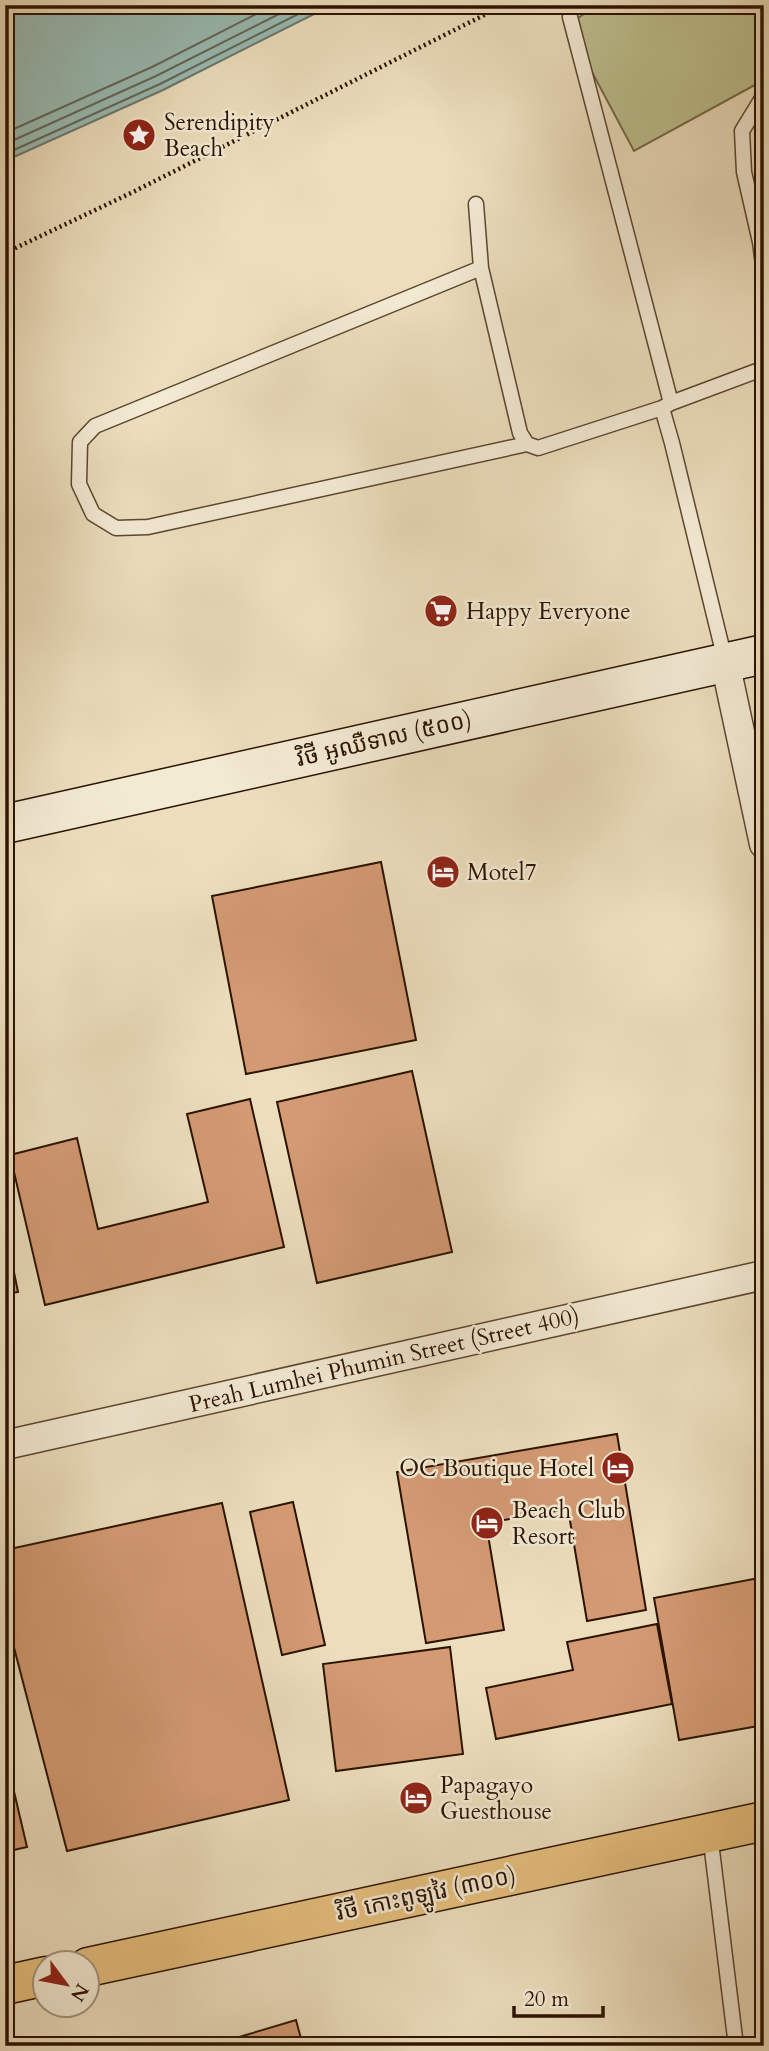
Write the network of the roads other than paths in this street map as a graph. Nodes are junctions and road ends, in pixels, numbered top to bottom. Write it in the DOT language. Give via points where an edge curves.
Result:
graph roads {
  1 [pos="570,17"];
  2 [pos="764,95"];
  3 [pos="476,204"];
  4 [pos="481,268"];
  5 [pos="764,272"];
  6 [pos="764,367"];
  7 [pos="666,406"];
  8 [pos="527,444"];
  9 [pos="764,654"];
  10 [pos="725,663"];
  11 [pos="5,824"];
  12 [pos="764,844"];
  13 [pos="764,1275"];
  14 [pos="5,1445"];
  15 [pos="764,1821"];
  16 [pos="710,1832"];
  17 [pos="102,1964"];
  18 [pos="32,1979"];
  19 [pos="5,1985"];
  20 [pos="736,2046"];
  1 -- 7 [label="lane"];
  2 -- 5 [label="lane" via="742,131 744,172"];
  3 -- 4 [label="lane"];
  4 -- 8 [label="lane" via="520,433"];
  4 -- 8 [label="lane" via="95,426 80,442 79,484 93,514 116,528 148,527"];
  6 -- 7 [label="lane"];
  7 -- 8 [label="lane" via="538,448"];
  7 -- 10 [label="lane"];
  9 -- 10 [label="street, វិថី អូឈឺទាល (៥០០)"];
  10 -- 11 [label="street, វិថី អូឈឺទាល (៥០០)"];
  10 -- 12 [label="street"];
  13 -- 14 [label="street, Preah Lumhei Phumin Street (Street 400)"];
  15 -- 16 [label="main road, វិថី កោះពូឡូវៃ (៣០០)"];
  16 -- 17 [label="main road, វិថី កោះពូឡូវៃ (៣០០)"];
  16 -- 20 [label="lane"];
  18 -- 19 [label="main road"];
}
